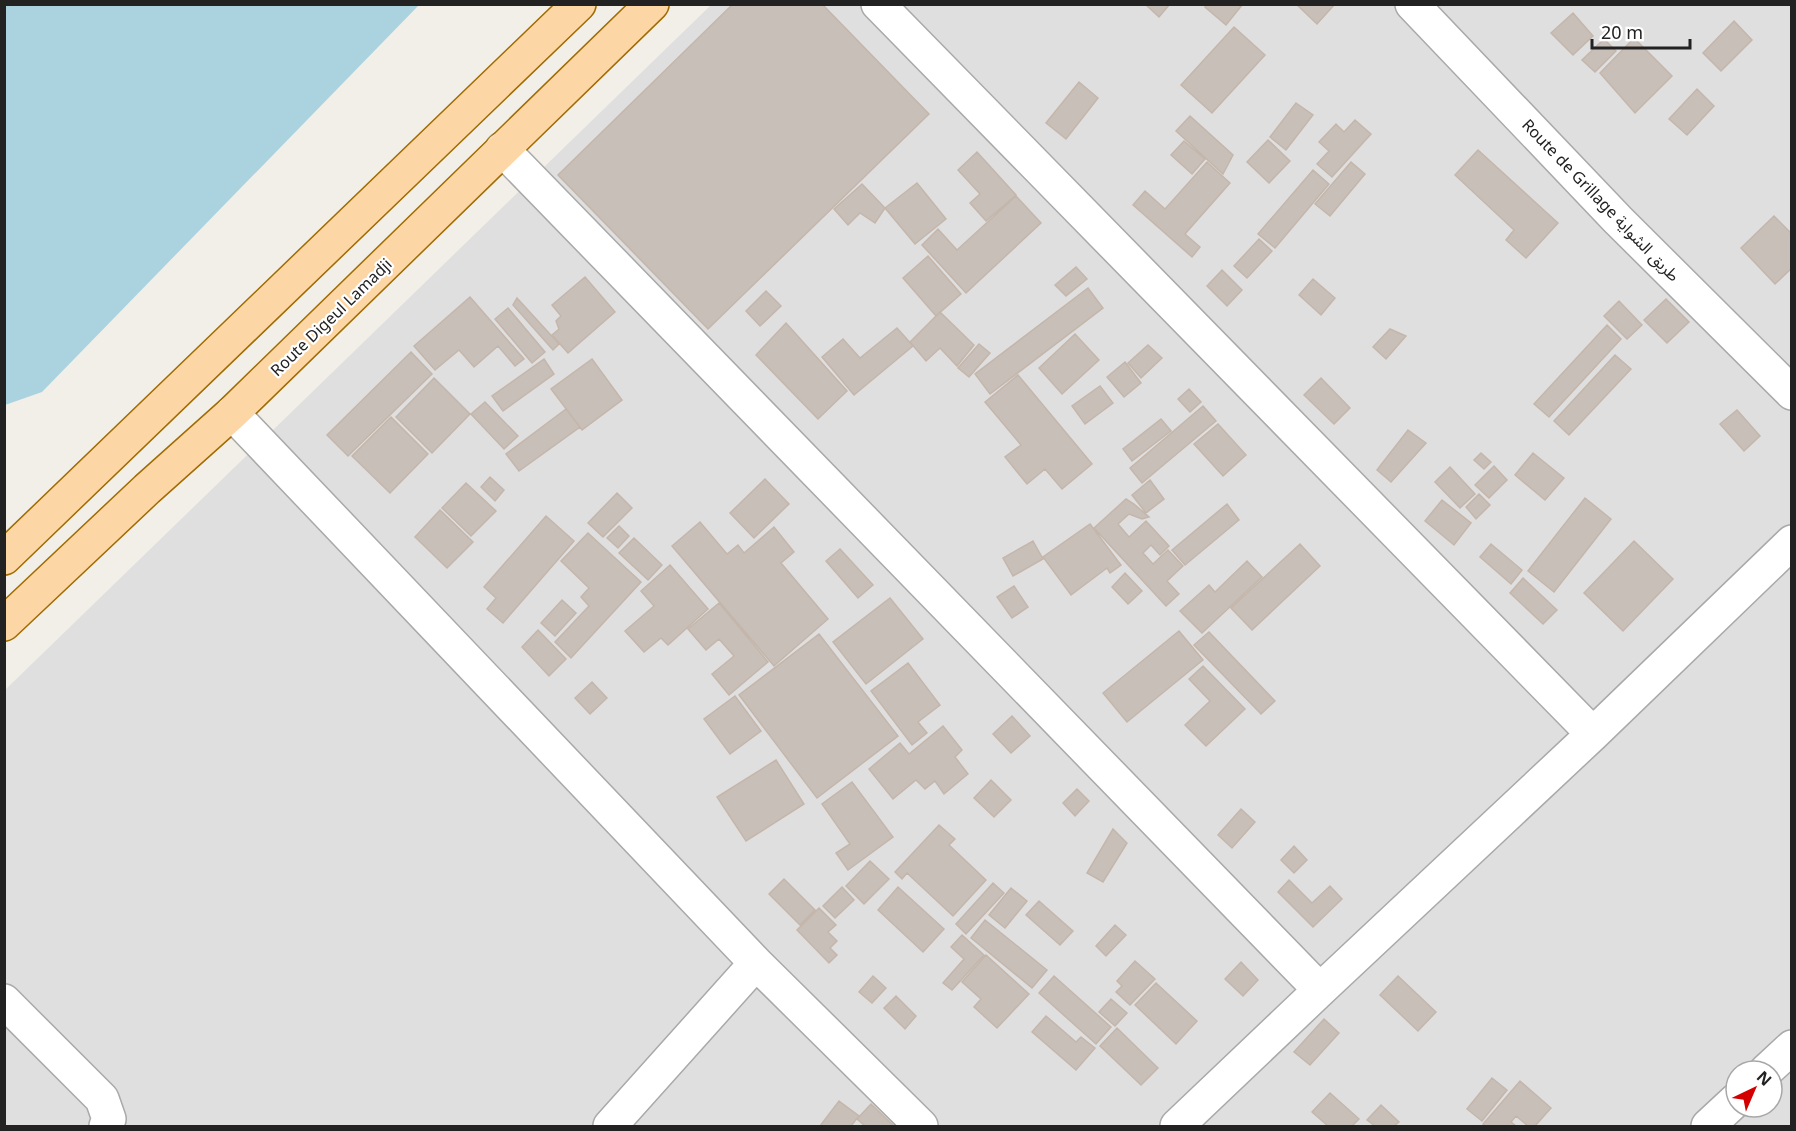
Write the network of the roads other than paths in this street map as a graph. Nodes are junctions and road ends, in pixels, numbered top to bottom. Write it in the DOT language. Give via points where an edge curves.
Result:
graph roads {
  1 [pos="579,4"];
  2 [pos="652,4"];
  3 [pos="878,4"];
  4 [pos="1412,4"];
  5 [pos="502,149"];
  6 [pos="1791,393"];
  7 [pos="232,413"];
  8 [pos="1791,542"];
  9 [pos="4,558"];
  10 [pos="4,624"];
  11 [pos="1593,734"];
  12 [pos="756,963"];
  13 [pos="1320,990"];
  14 [pos="4,1001"];
  15 [pos="1791,1047"];
  16 [pos="1778,1059"];
  17 [pos="1724,1111"];
  18 [pos="106,1126"];
  19 [pos="609,1126"];
  20 [pos="921,1126"];
  21 [pos="1177,1126"];
  22 [pos="1708,1126"];
  1 -- 9 [label="main road"];
  2 -- 5 [label="main road, Route Digeul Lamadji"];
  3 -- 11 [label="street"];
  4 -- 6 [label="street, Route de Grillage طريق الشواية" via="1618,220"];
  5 -- 7 [label="main road, Route Digeul Lamadji"];
  5 -- 13 [label="street"];
  7 -- 10 [label="main road, Route Digeul Lamadji"];
  7 -- 12 [label="street"];
  8 -- 11 [label="street"];
  11 -- 13 [label="street"];
  12 -- 19 [label="street"];
  12 -- 20 [label="street"];
  13 -- 21 [label="street"];
  14 -- 18 [label="street" via="102,1099 109,1119"];
  15 -- 16 [label="street"];
  17 -- 22 [label="street"];
}
